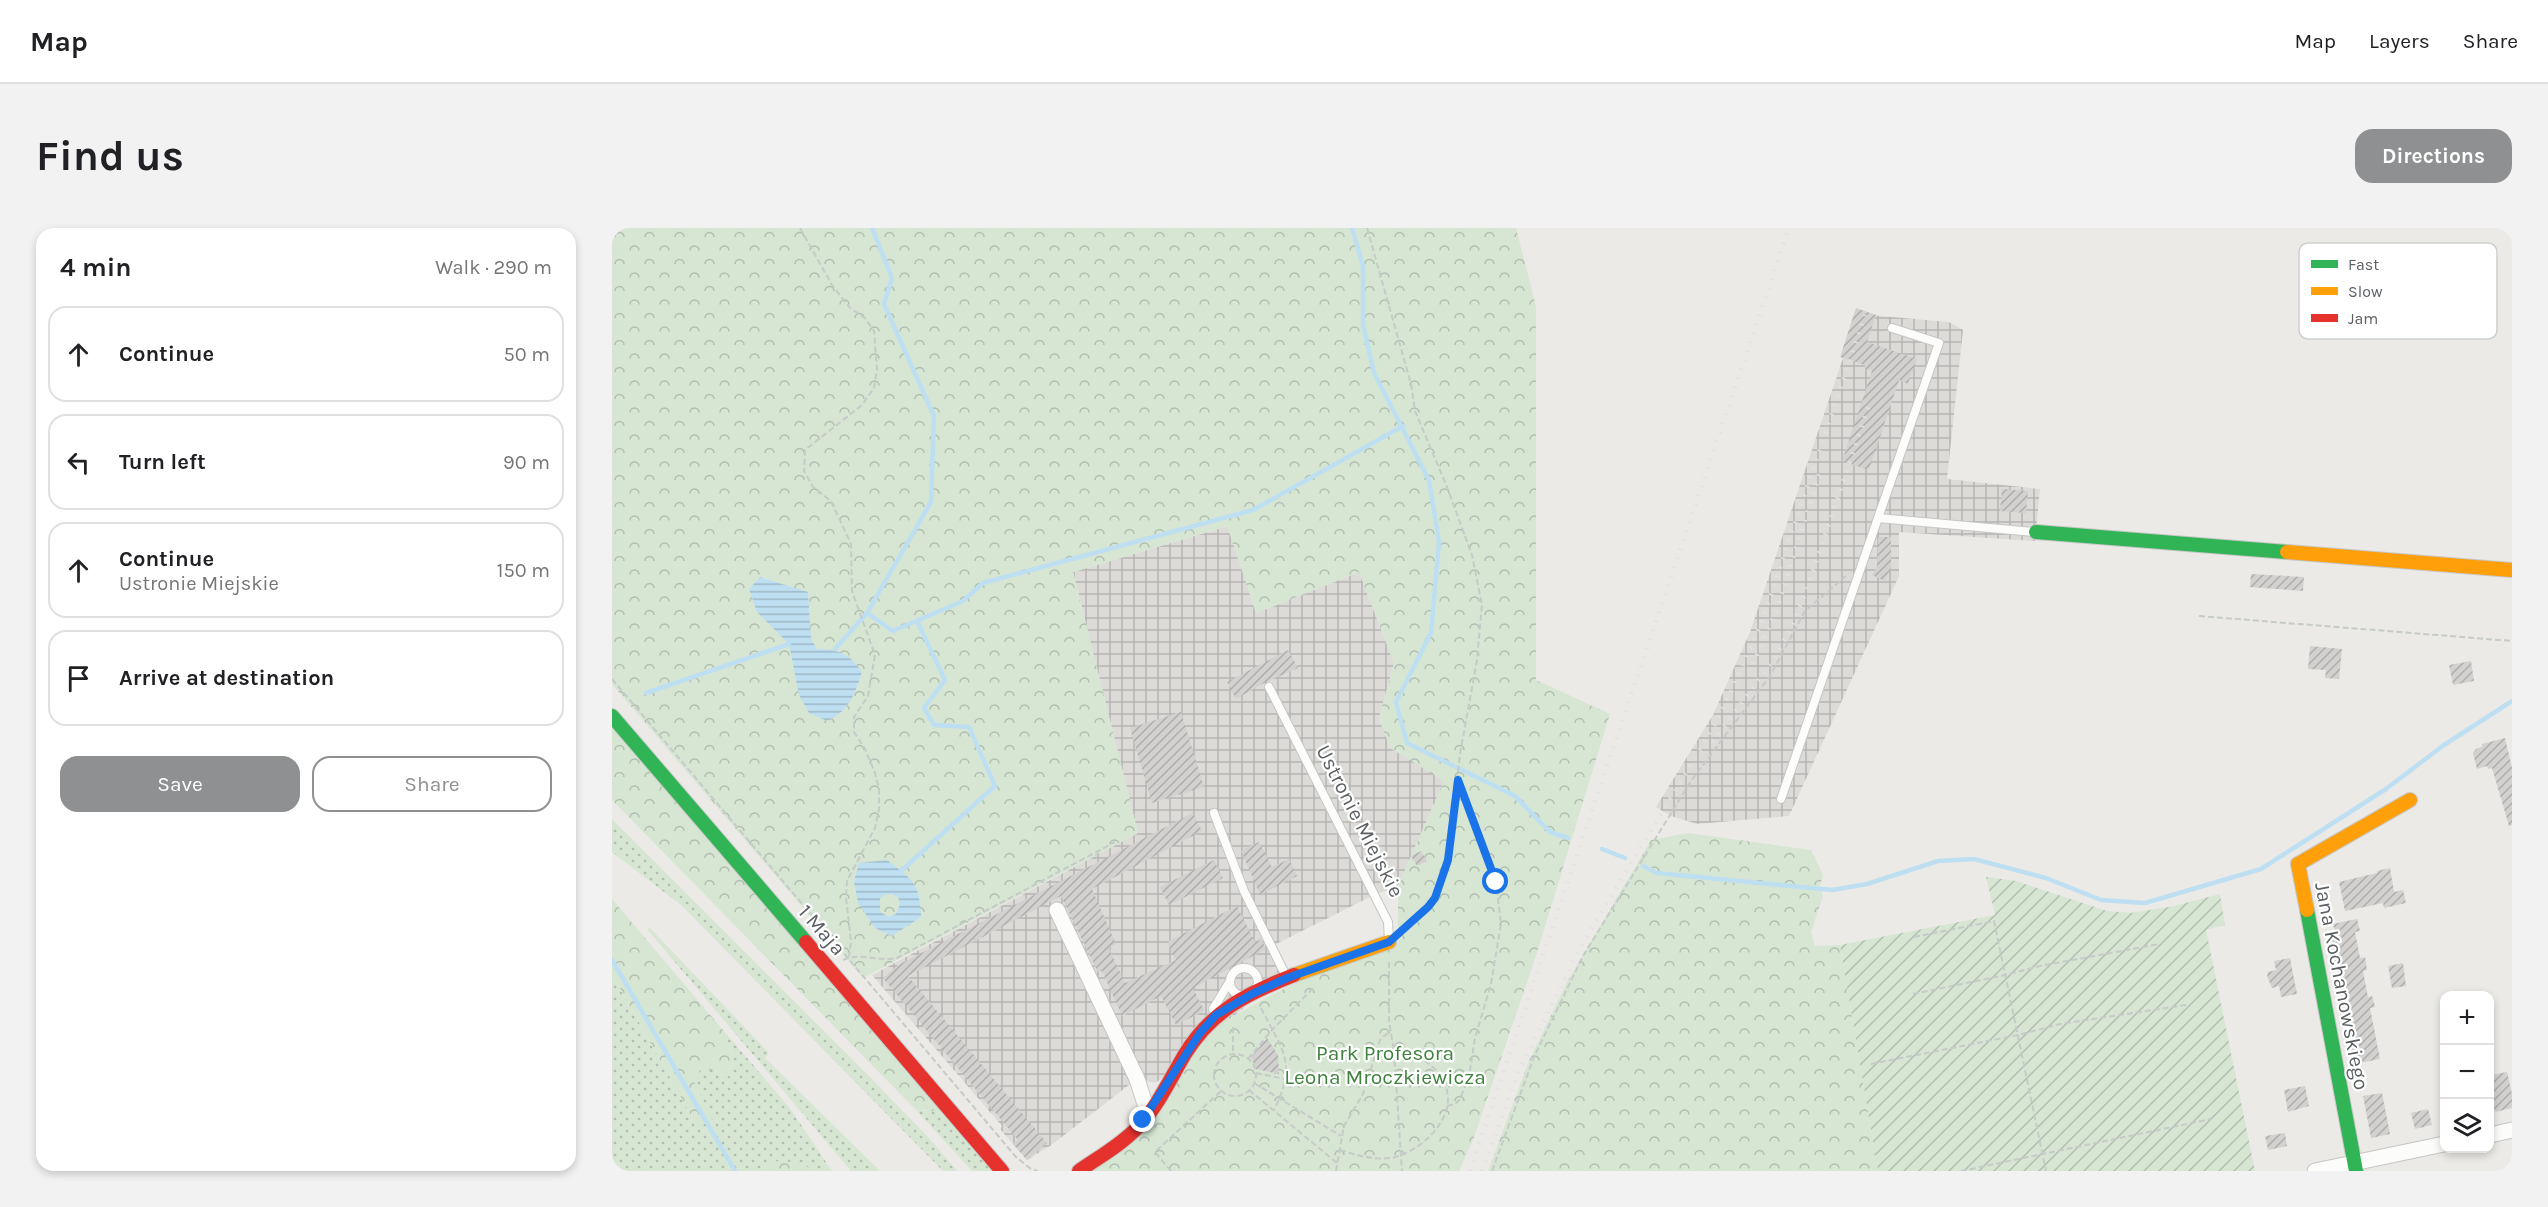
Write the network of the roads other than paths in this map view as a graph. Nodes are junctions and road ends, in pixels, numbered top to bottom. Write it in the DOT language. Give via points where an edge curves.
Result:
graph roads {
  1 [pos="1892,328"];
  2 [pos="1878,518"];
  3 [pos="2036,532"];
  4 [pos="2512,570"];
  5 [pos="1269,687"];
  6 [pos="612,716"];
  7 [pos="1781,799"];
  8 [pos="2410,800"];
  9 [pos="1214,813"];
  10 [pos="1058,910"];
  11 [pos="1389,942"];
  12 [pos="1287,978"];
  13 [pos="1230,979"];
  14 [pos="1252,994"];
  15 [pos="1196,1039"];
  16 [pos="1145,1118"];
  17 [pos="2512,1130"];
  18 [pos="2494,1134"];
  19 [pos="2440,1145"];
  20 [pos="2355,1167"];
  21 [pos="1002,1171"];
  22 [pos="1079,1171"];
  23 [pos="2315,1171"];
  1 -- 2 [label="lane" via="1939,343"];
  2 -- 3 [label="lane"];
  2 -- 7 [label="lane"];
  3 -- 4 [label="street"];
  5 -- 11 [label="lane, Ustronie Miejskie" via="1388,922"];
  6 -- 21 [label="street, 1 Maja"];
  8 -- 20 [label="street, Jana Kochanowskiego" via="2298,864"];
  9 -- 12 [label="lane" via="1244,891"];
  10 -- 16 [label="street" via="1137,1079"];
  11 -- 12 [label="street"];
  12 -- 14 [label="street"];
  13 -- 14 [label="lane" via="1239,995"];
  13 -- 14 [label="lane" via="1239,969 1252,970 1258,982"];
  13 -- 15 [label="lane"];
  14 -- 15 [label="street" via="1210,1020"];
  15 -- 16 [label="street"];
  16 -- 22 [label="street"];
  17 -- 18 [label="street"];
  19 -- 20 [label="street"];
  20 -- 23 [label="street"];
}
